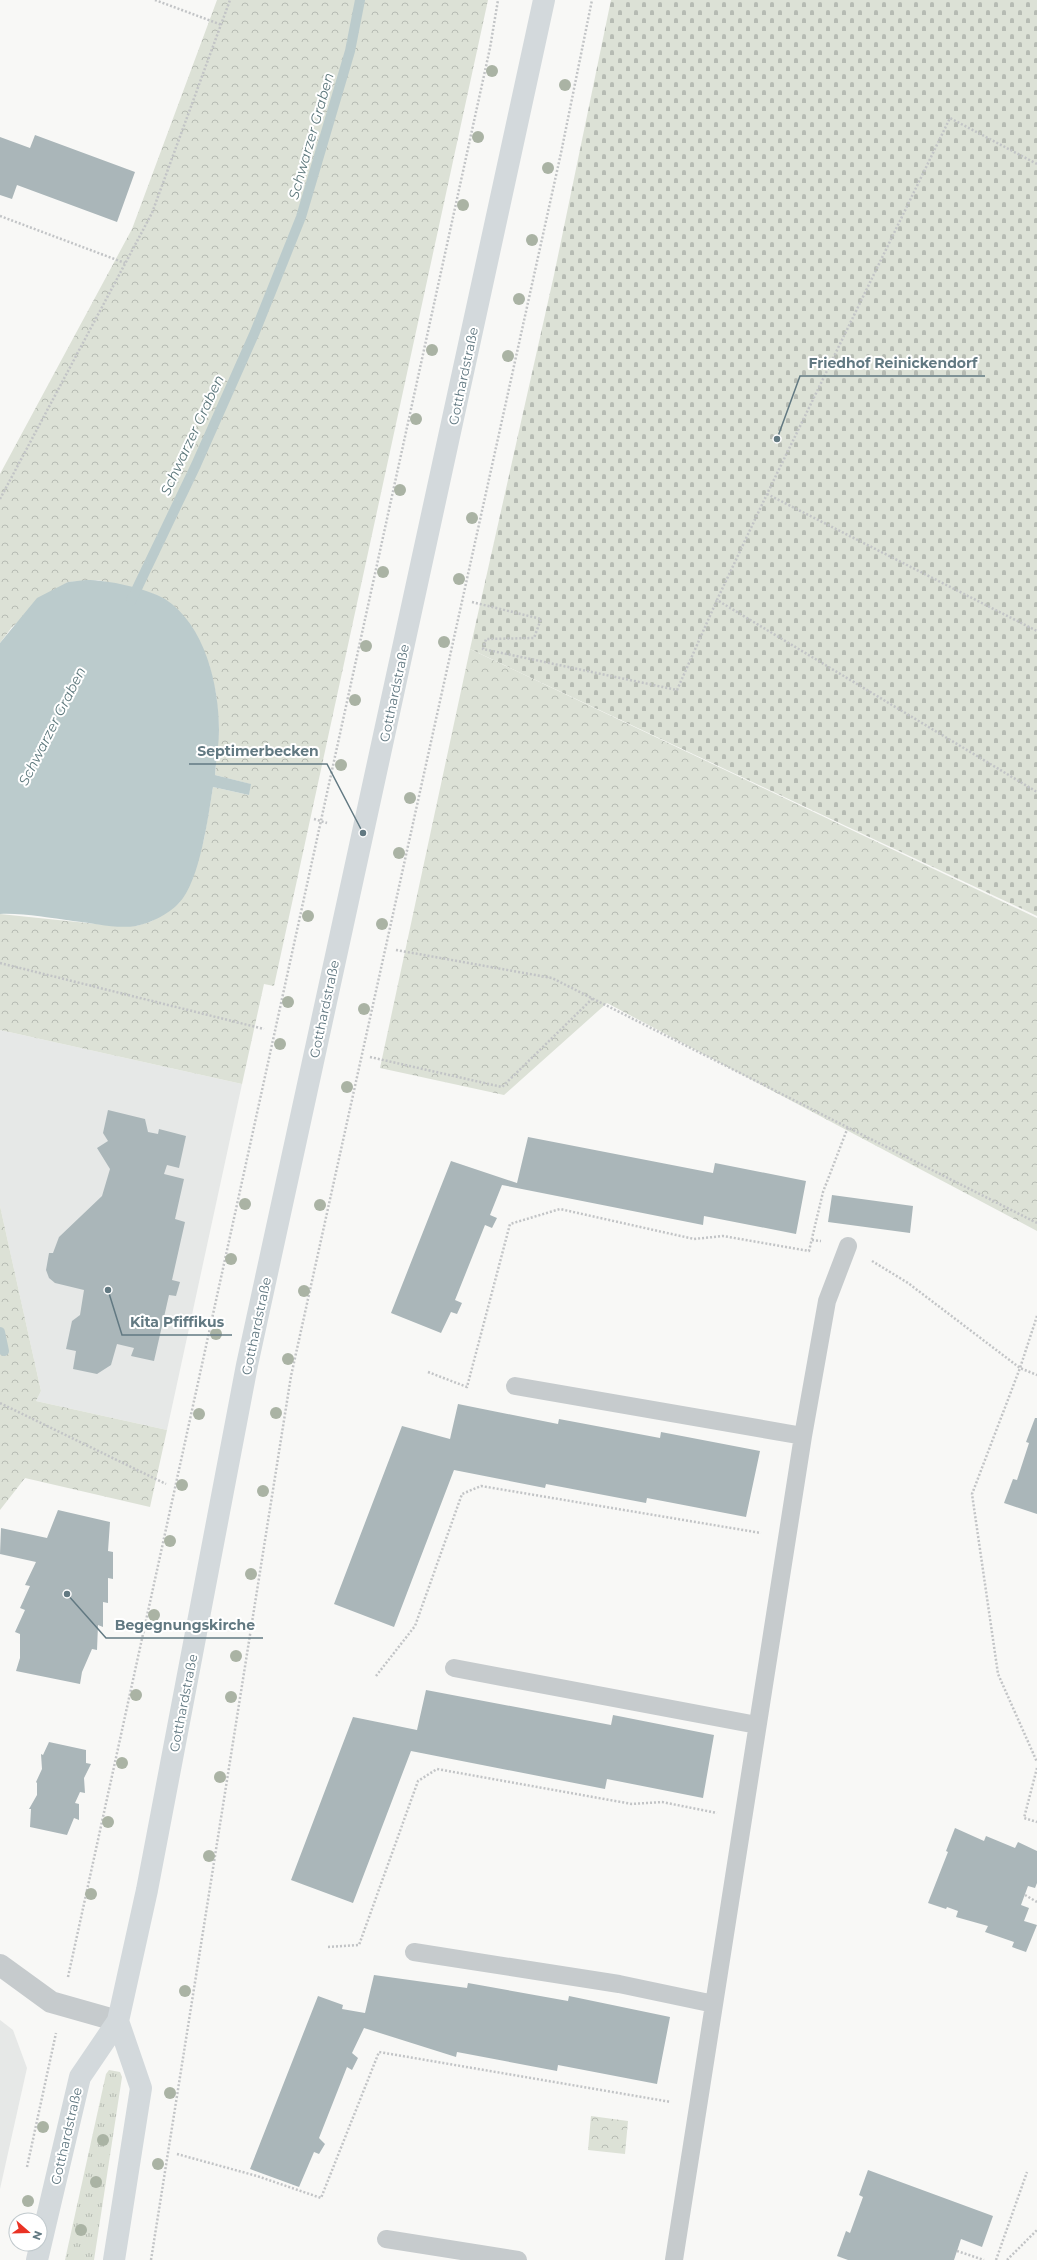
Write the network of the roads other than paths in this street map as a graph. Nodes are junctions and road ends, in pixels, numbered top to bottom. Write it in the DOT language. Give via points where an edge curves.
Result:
graph roads {
  1 [pos="544,0"];
  2 [pos="848,1246"];
  3 [pos="515,1386"];
  4 [pos="803,1436"];
  5 [pos="454,1668"];
  6 [pos="757,1725"];
  7 [pos="414,1952"];
  8 [pos="0,1965"];
  9 [pos="714,2004"];
  10 [pos="118,2021"];
  11 [pos="386,2239"];
  12 [pos="37,2260"];
  13 [pos="114,2260"];
  14 [pos="518,2260"];
  15 [pos="674,2260"];
  1 -- 10 [label="main road, Gotthardstraße" via="249,1357 147,1890"];
  2 -- 4 [label="lane" via="827,1301"];
  3 -- 4 [label="lane"];
  4 -- 6 [label="lane"];
  5 -- 6 [label="lane"];
  6 -- 9 [label="lane"];
  7 -- 9 [label="lane" via="619,1984"];
  8 -- 10 [label="street" via="51,2002"];
  9 -- 15 [label="lane"];
  10 -- 12 [label="main road, Gotthardstraße" via="80,2077"];
  10 -- 13 [label="main road" via="141,2088"];
  11 -- 14 [label="lane"];
}
